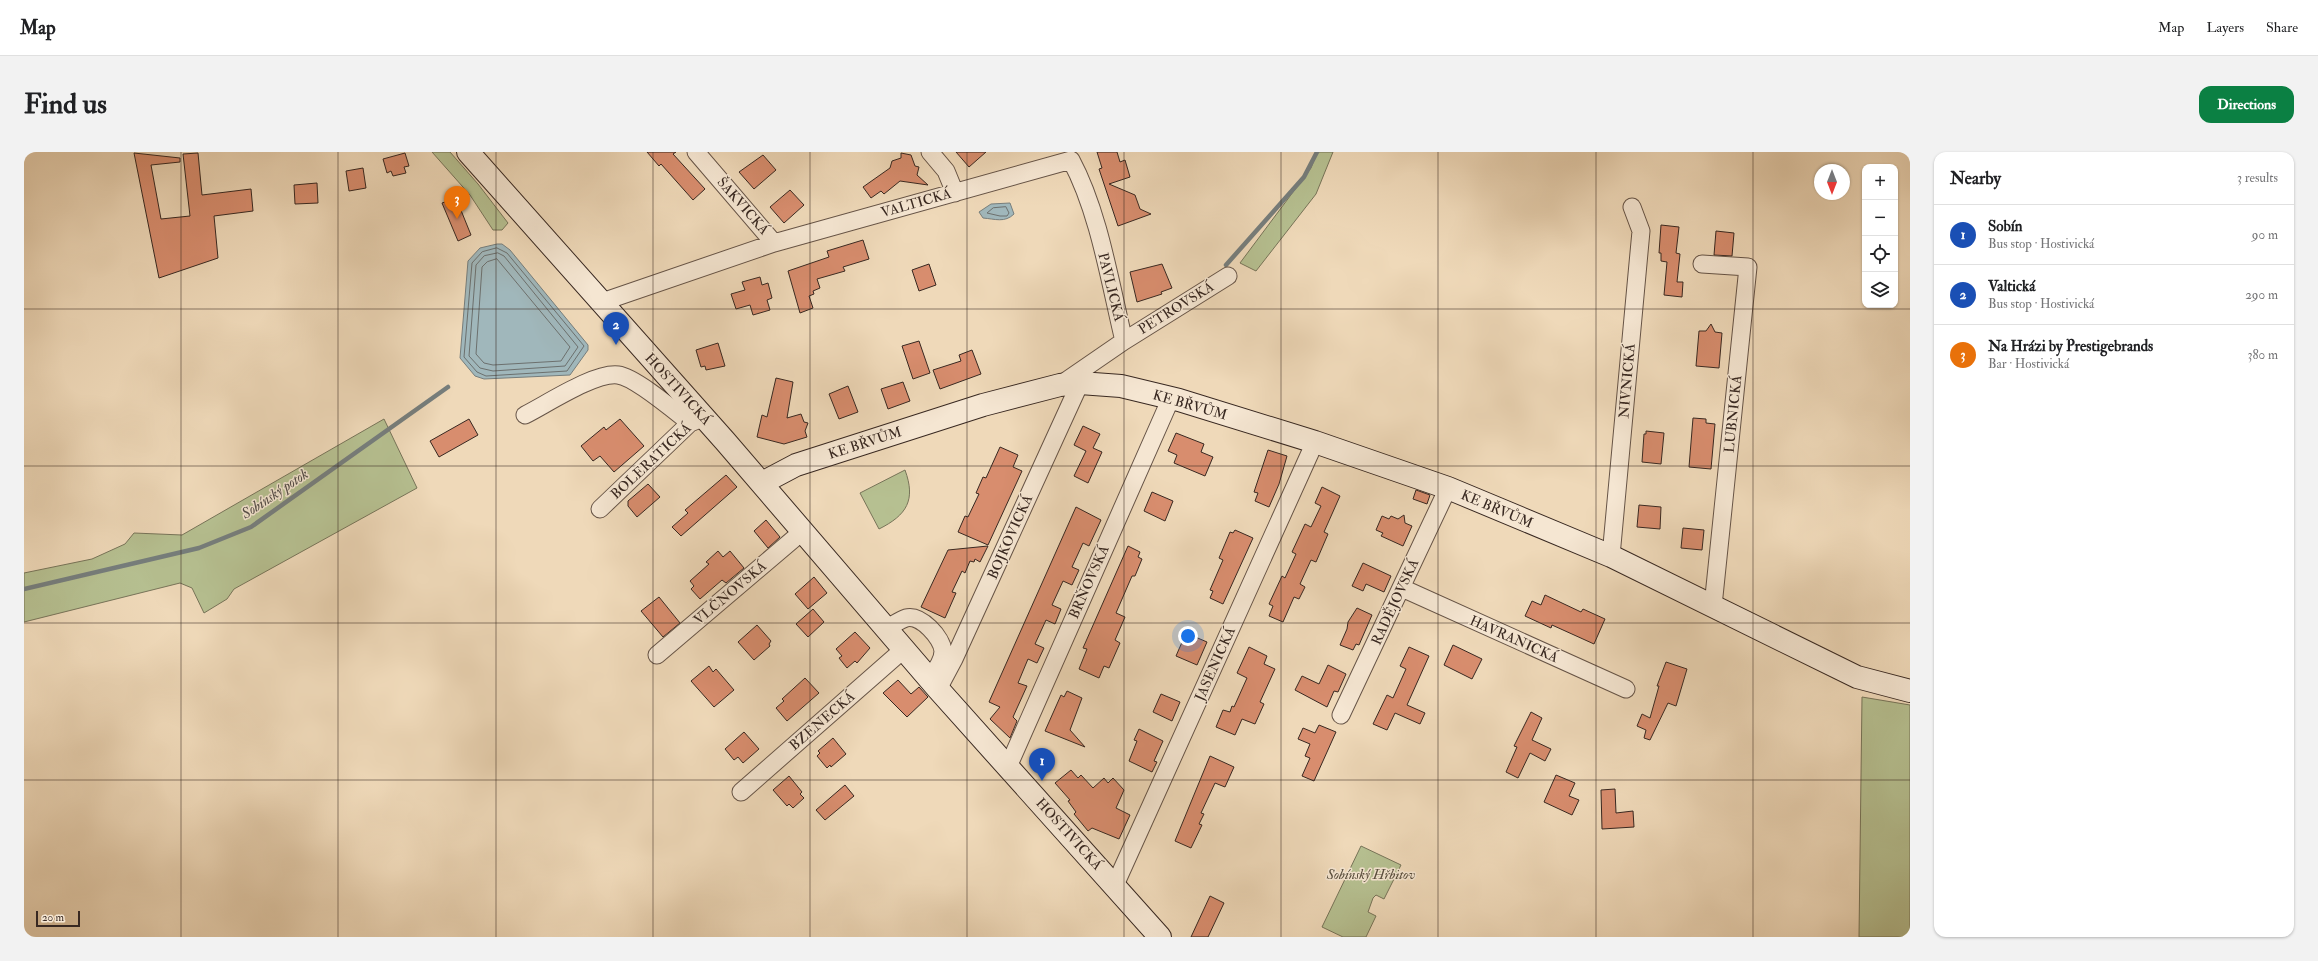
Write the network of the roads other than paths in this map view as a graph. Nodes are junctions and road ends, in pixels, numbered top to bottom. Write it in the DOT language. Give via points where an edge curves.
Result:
graph roads {
  1 [pos="468,152"];
  2 [pos="696,152"];
  3 [pos="930,152"];
  4 [pos="1071,160"];
  5 [pos="955,193"];
  6 [pos="1632,207"];
  7 [pos="774,243"];
  8 [pos="1702,264"];
  9 [pos="1228,276"];
  10 [pos="602,302"];
  11 [pos="1124,341"];
  12 [pos="1070,384"];
  13 [pos="1171,398"];
  14 [pos="525,415"];
  15 [pos="697,420"];
  16 [pos="1315,442"];
  17 [pos="762,483"];
  18 [pos="1448,488"];
  19 [pos="600,509"];
  20 [pos="803,531"];
  21 [pos="1611,556"];
  22 [pos="1402,588"];
  23 [pos="1713,606"];
  24 [pos="887,628"];
  25 [pos="904,649"];
  26 [pos="657,655"];
  27 [pos="934,684"];
  28 [pos="1626,689"];
  29 [pos="1910,690"];
  30 [pos="1341,715"];
  31 [pos="1008,767"];
  32 [pos="741,792"];
  33 [pos="1115,886"];
  34 [pos="1160,937"];
  1 -- 10 [label="street, HOSTIVICKÁ"];
  2 -- 7 [label="street, ŠAKVICKÁ"];
  3 -- 5 [label="street" via="946,171"];
  4 -- 5 [label="street, VALTICKÁ"];
  4 -- 11 [label="street, PAVLICKÁ" via="1082,180"];
  5 -- 7 [label="street, VALTICKÁ"];
  6 -- 21 [label="street, NIVNICKÁ" via="1641,231"];
  7 -- 10 [label="street, VALTICKÁ"];
  8 -- 23 [label="street, LUBNICKÁ" via="1748,267"];
  9 -- 11 [label="street, PETROVSKÁ"];
  10 -- 15 [label="street, HOSTIVICKÁ"];
  11 -- 12 [label="street, PAVLICKÁ"];
  12 -- 13 [label="street, KE BŘVŮM" via="1121,386"];
  12 -- 17 [label="street, KE BŘVŮM" via="983,405 796,465"];
  12 -- 27 [label="street, BOJKOVICKÁ" via="954,659"];
  13 -- 16 [label="street, KE BŘVŮM"];
  13 -- 31 [label="street, BRŇOVSKÁ"];
  14 -- 15 [label="street, HOSTIVICKÁ" via="594,379 618,375 638,384"];
  15 -- 17 [label="street, HOSTIVICKÁ"];
  15 -- 19 [label="street, BOLERATICKÁ"];
  16 -- 18 [label="street, KE BŘVŮM"];
  16 -- 33 [label="street, JASENICKÁ"];
  17 -- 20 [label="street, HOSTIVICKÁ"];
  18 -- 21 [label="street, KE BŘVŮM"];
  18 -- 22 [label="street, RADĚJOVSKÁ"];
  20 -- 24 [label="street, HOSTIVICKÁ"];
  20 -- 26 [label="street, VLČNOVSKÁ"];
  21 -- 23 [label="street, KE BŘVŮM"];
  22 -- 28 [label="street, HAVRANICKÁ"];
  22 -- 30 [label="street, RADĚJOVSKÁ"];
  23 -- 29 [label="street, KE BŘVŮM" via="1857,677"];
  24 -- 25 [label="street, HOSTIVICKÁ"];
  24 -- 27 [label="street" via="907,618 916,619 925,624 940,641 943,652"];
  25 -- 27 [label="street, HOSTIVICKÁ"];
  25 -- 32 [label="street, BZENECKÁ"];
  27 -- 31 [label="street, HOSTIVICKÁ"];
  31 -- 33 [label="street, HOSTIVICKÁ"];
  33 -- 34 [label="street, HOSTIVICKÁ"];
}
